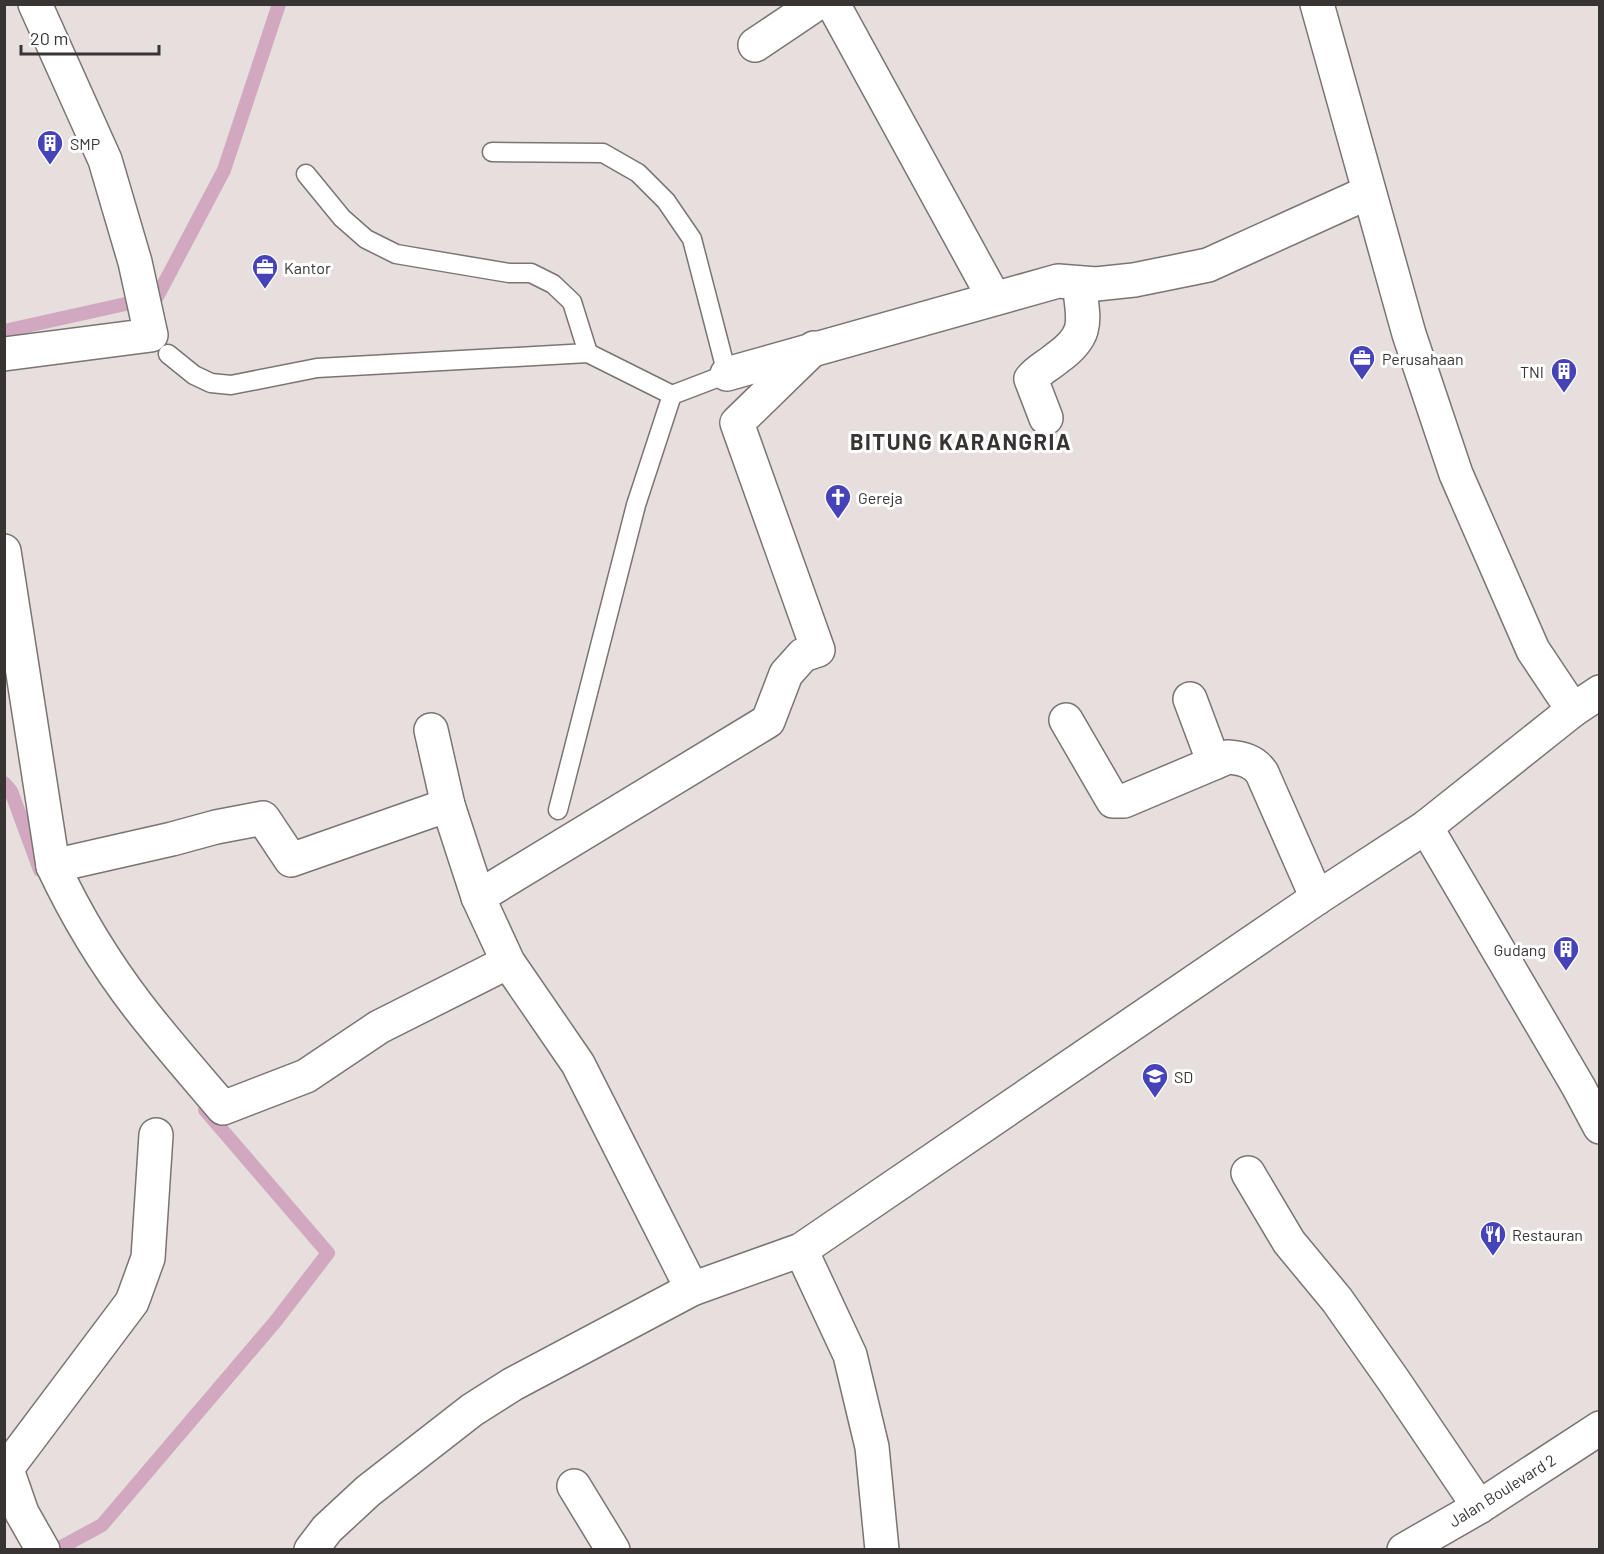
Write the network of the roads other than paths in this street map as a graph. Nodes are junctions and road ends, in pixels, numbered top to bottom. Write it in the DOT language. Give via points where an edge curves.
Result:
graph roads {
  1 [pos="35,4"];
  2 [pos="816,4"];
  3 [pos="833,4"];
  4 [pos="1317,4"];
  5 [pos="755,45"];
  6 [pos="492,152"];
  7 [pos="306,174"];
  8 [pos="1369,192"];
  9 [pos="1078,283"];
  10 [pos="994,298"];
  11 [pos="160,344"];
  12 [pos="814,348"];
  13 [pos="588,353"];
  14 [pos="4,354"];
  15 [pos="727,374"];
  16 [pos="672,395"];
  17 [pos="1046,418"];
  18 [pos="4,551"];
  19 [pos="1599,692"];
  20 [pos="1190,699"];
  21 [pos="1573,710"];
  22 [pos="1066,720"];
  23 [pos="431,729"];
  24 [pos="1214,763"];
  25 [pos="447,805"];
  26 [pos="558,810"];
  27 [pos="1426,827"];
  28 [pos="53,866"];
  29 [pos="478,897"];
  30 [pos="1317,898"];
  31 [pos="508,962"];
  32 [pos="1599,1127"];
  33 [pos="156,1135"];
  34 [pos="1248,1173"];
  35 [pos="801,1250"];
  36 [pos="692,1289"];
  37 [pos="1599,1428"];
  38 [pos="6,1464"];
  39 [pos="574,1486"];
  40 [pos="1479,1507"];
  41 [pos="43,1550"];
  42 [pos="311,1550"];
  43 [pos="613,1550"];
  44 [pos="882,1550"];
  45 [pos="1404,1550"];
  1 -- 11 [label="street" via="105,160"];
  2 -- 5 [label="street"];
  3 -- 10 [label="street"];
  4 -- 8 [label="street"];
  6 -- 15 [label="lane" via="603,153 638,173 666,201 692,239"];
  7 -- 13 [label="lane" via="342,219 366,239 396,254 509,273 531,273 553,284 572,302"];
  8 -- 9 [label="street" via="1208,264 1134,280"];
  8 -- 21 [label="street" via="1409,334 1456,474 1533,650"];
  9 -- 10 [label="street" via="1058,280"];
  9 -- 17 [label="street" via="1084,325 1079,337 1031,379"];
  10 -- 12 [label="street"];
  11 -- 13 [label="lane" via="194,375 231,385 317,368"];
  11 -- 14 [label="street"];
  12 -- 15 [label="street"];
  12 -- 29 [label="street" via="737,423 818,650 803,655 786,674 768,721"];
  13 -- 16 [label="lane"];
  15 -- 16 [label="lane"];
  16 -- 26 [label="lane" via="636,506"];
  18 -- 28 [label="street"];
  19 -- 21 [label="street"];
  20 -- 24 [label="street"];
  21 -- 27 [label="street"];
  22 -- 24 [label="street" via="1113,801 1124,801"];
  23 -- 25 [label="street"];
  24 -- 30 [label="street" via="1228,757 1257,765"];
  25 -- 28 [label="street" via="291,860 263,818"];
  25 -- 29 [label="street"];
  27 -- 30 [label="street"];
  27 -- 32 [label="street"];
  28 -- 31 [label="street" via="72,905 131,997 223,1108 306,1076 379,1027"];
  29 -- 31 [label="street"];
  30 -- 35 [label="street"];
  31 -- 36 [label="street" via="578,1064"];
  33 -- 38 [label="street" via="148,1258 132,1302"];
  34 -- 40 [label="street" via="1288,1242 1336,1300"];
  35 -- 36 [label="street"];
  35 -- 44 [label="street" via="850,1355 872,1447"];
  36 -- 42 [label="street" via="513,1384 472,1410 368,1491 327,1529"];
  37 -- 40 [label="street, Jalan Boulevard 2"];
  38 -- 41 [label="street" via="22,1513"];
  39 -- 43 [label="street"];
  40 -- 45 [label="street, Jalan Boulevard 2"];
}
